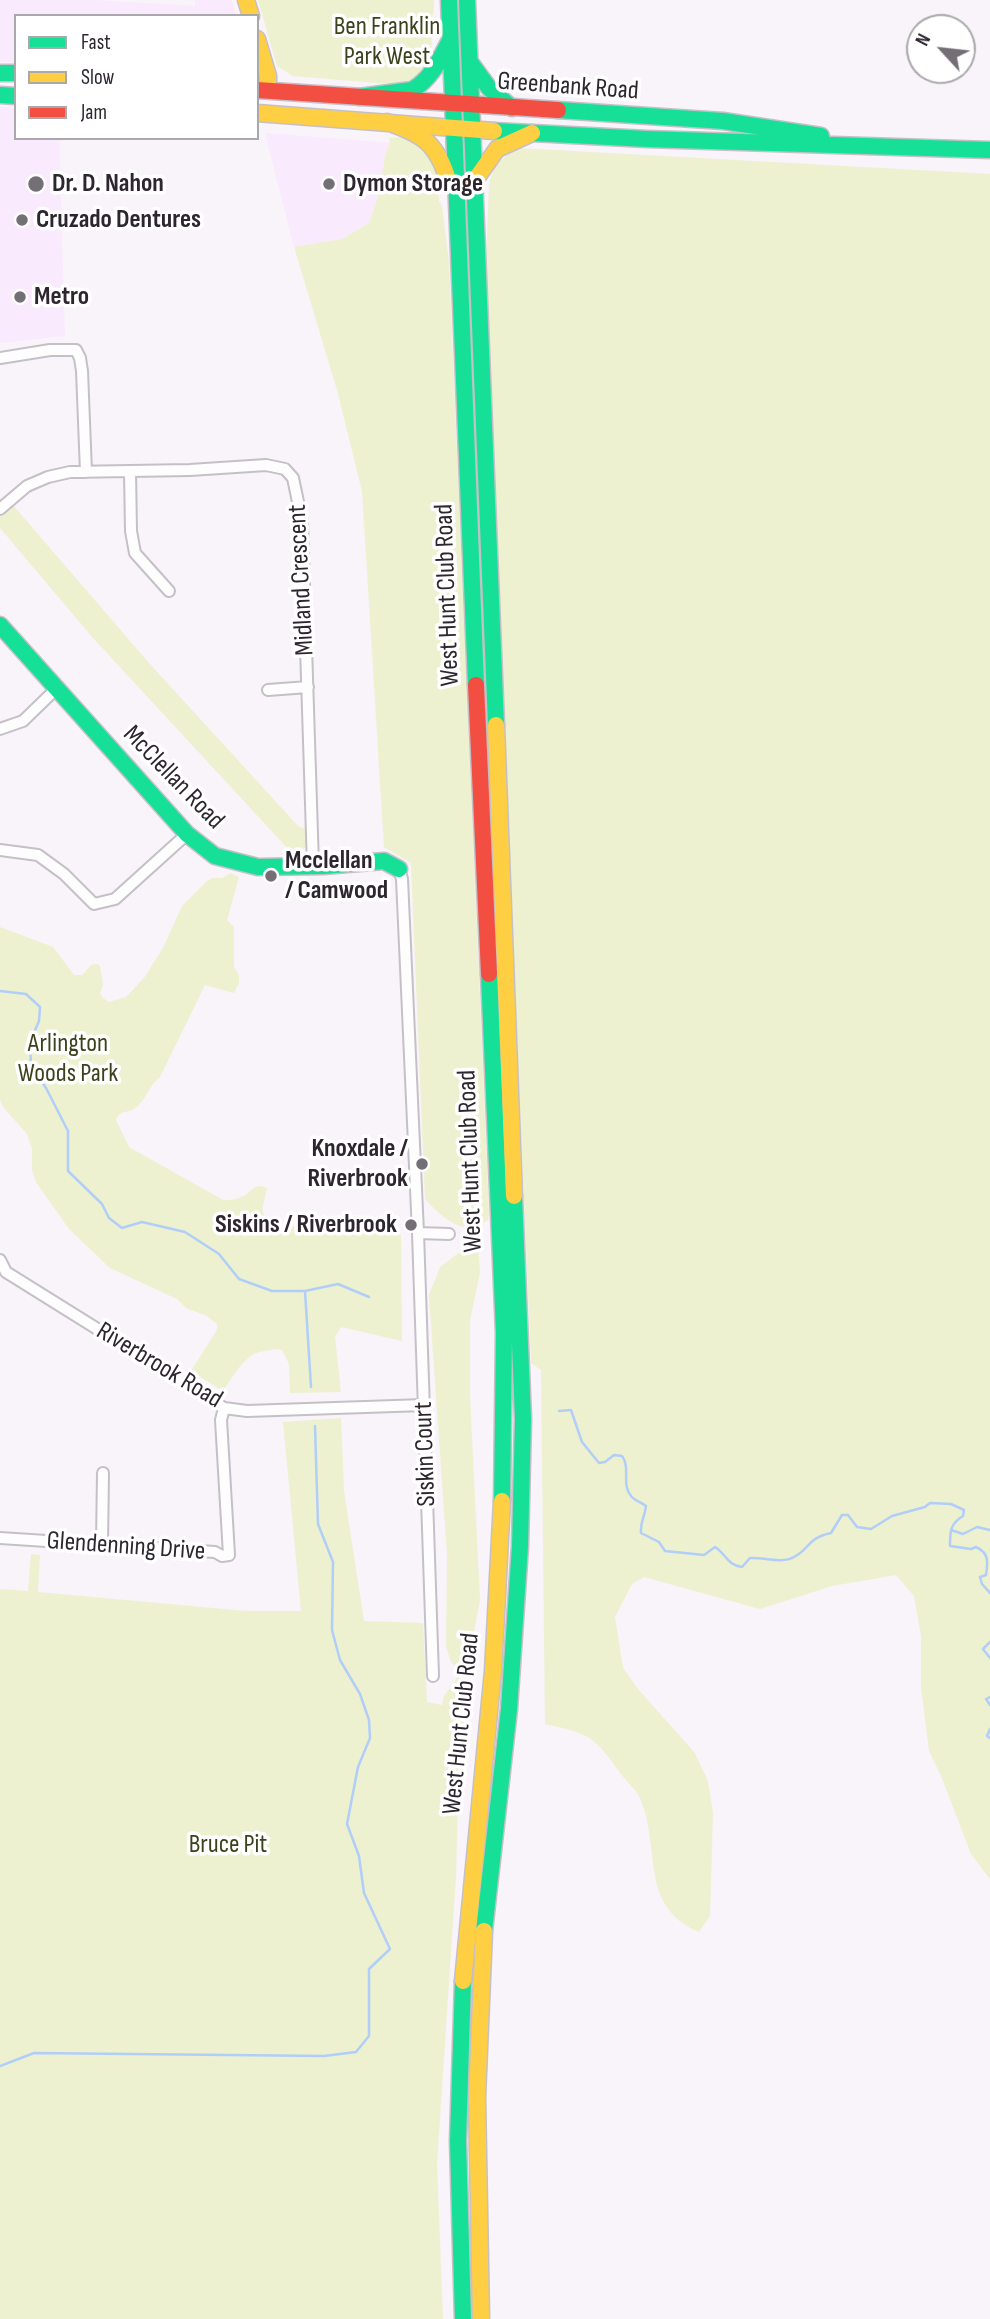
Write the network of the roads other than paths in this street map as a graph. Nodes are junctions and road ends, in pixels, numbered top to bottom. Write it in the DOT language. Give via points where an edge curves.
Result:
graph roads {
  1 [pos="449,0"];
  2 [pos="467,0"];
  3 [pos="449,42"];
  4 [pos="259,46"];
  5 [pos="469,61"];
  6 [pos="263,90"];
  7 [pos="359,97"];
  8 [pos="451,104"];
  9 [pos="470,105"];
  10 [pos="512,108"];
  11 [pos="259,113"];
  12 [pos="387,122"];
  13 [pos="453,127"];
  14 [pos="471,128"];
  15 [pos="532,133"];
  16 [pos="875,145"];
  17 [pos="990,150"];
  18 [pos="473,183"];
  19 [pos="457,223"];
  20 [pos="0,358"];
  21 [pos="86,472"];
  22 [pos="130,472"];
  23 [pos="0,509"];
  24 [pos="169,591"];
  25 [pos="0,625"];
  26 [pos="307,687"];
  27 [pos="56,689"];
  28 [pos="268,690"];
  29 [pos="0,729"];
  30 [pos="187,834"];
  31 [pos="0,850"];
  32 [pos="313,866"];
  33 [pos="399,869"];
  34 [pos="418,1233"];
  35 [pos="449,1234"];
  36 [pos="0,1260"];
  37 [pos="3,1275"];
  38 [pos="424,1405"];
  39 [pos="224,1408"];
  40 [pos="103,1473"];
  41 [pos="0,1538"];
  42 [pos="102,1544"];
  43 [pos="433,1676"];
  44 [pos="463,2319"];
  45 [pos="481,2319"];
  1 -- 3 [label="main road, West Hunt Club Road"];
  2 -- 5 [label="main road, West Hunt Club Road"];
  3 -- 7 [label="main road" via="419,87"];
  3 -- 8 [label="main road, West Hunt Club Road"];
  4 -- 6 [label="main road" via="268,76"];
  5 -- 9 [label="main road, West Hunt Club Road"];
  5 -- 10 [label="main road"];
  6 -- 7 [label="main road, Greenbank Road"];
  7 -- 8 [label="main road, Greenbank Road"];
  8 -- 9 [label="main road, Greenbank Road"];
  8 -- 13 [label="main road, West Hunt Club Road"];
  9 -- 10 [label="main road, Greenbank Road"];
  9 -- 14 [label="main road, West Hunt Club Road"];
  10 -- 16 [label="main road, Greenbank Road" via="723,121"];
  11 -- 12 [label="main road, Greenbank Road"];
  12 -- 13 [label="main road, Greenbank Road"];
  12 -- 19 [label="main road" via="412,131 438,151"];
  13 -- 14 [label="main road, Greenbank Road"];
  13 -- 19 [label="main road, West Hunt Club Road"];
  14 -- 15 [label="main road, Greenbank Road"];
  14 -- 18 [label="main road, West Hunt Club Road"];
  15 -- 16 [label="main road, Greenbank Road"];
  15 -- 18 [label="main road" via="497,149"];
  16 -- 17 [label="main road, Greenbank Road"];
  18 -- 45 [label="main road, West Hunt Club Road" via="523,1419 512,1672 479,2016 476,2147"];
  19 -- 44 [label="main road, West Hunt Club Road" via="505,1420 493,1671 460,2034 457,2145"];
  20 -- 21 [label="street" via="76,350 82,371"];
  21 -- 22 [label="street, Midland Crescent"];
  21 -- 23 [label="street, Midland Crescent" via="27,485"];
  22 -- 24 [label="street" via="135,553"];
  22 -- 26 [label="street, Midland Crescent" via="266,465 285,470 293,478 302,521"];
  25 -- 27 [label="main road, McClellan Road"];
  26 -- 28 [label="street"];
  26 -- 32 [label="street, Midland Crescent"];
  27 -- 29 [label="street" via="23,721"];
  27 -- 30 [label="main road, McClellan Road"];
  30 -- 31 [label="street" via="115,899 94,904 38,855"];
  30 -- 32 [label="main road, McClellan Road" via="215,856 236,863"];
  32 -- 33 [label="main road, McClellan Road" via="384,861"];
  33 -- 34 [label="street, Siskin Court"];
  34 -- 35 [label="street"];
  34 -- 38 [label="street, Siskin Court"];
  36 -- 37 [label="street, Riverbrook Road"];
  37 -- 39 [label="street, Riverbrook Road"];
  38 -- 39 [label="street, Riverbrook Road"];
  38 -- 43 [label="street, Siskin Court"];
  39 -- 42 [label="street, Glendenning Drive" via="229,1555"];
  40 -- 42 [label="street"];
  41 -- 42 [label="street, Glendenning Drive"];
}
